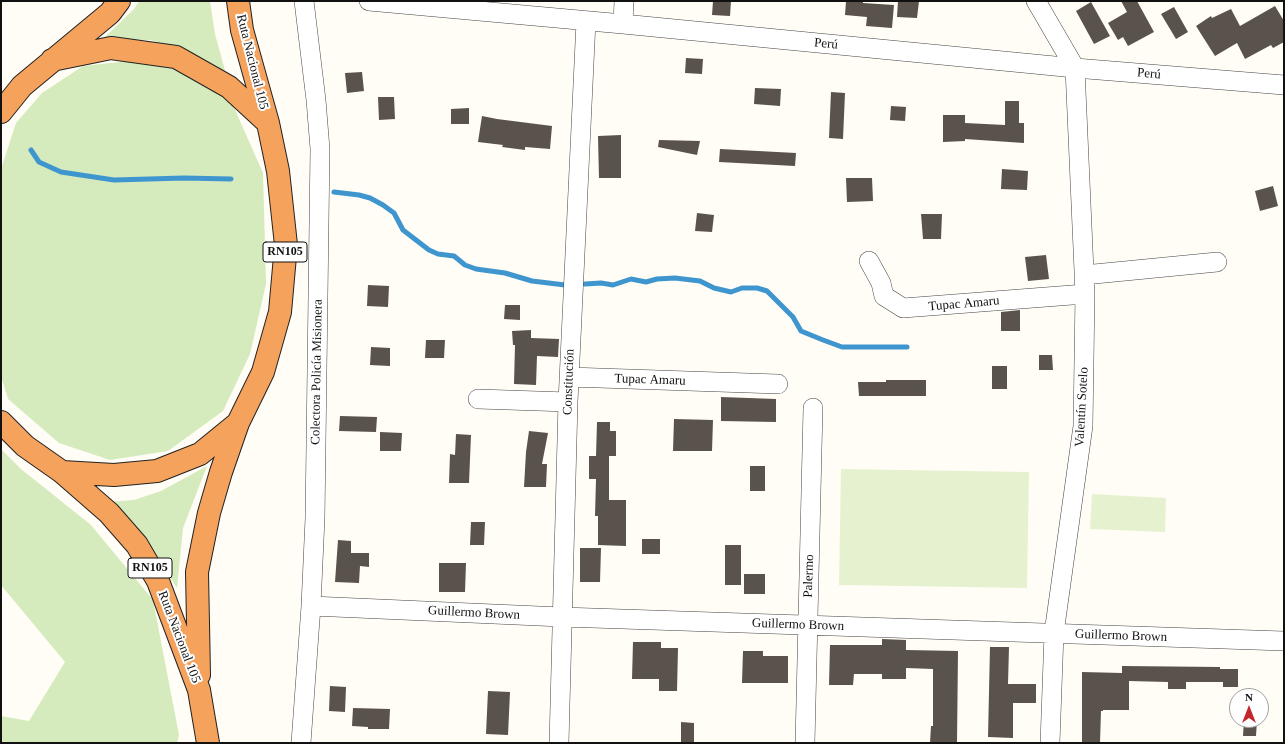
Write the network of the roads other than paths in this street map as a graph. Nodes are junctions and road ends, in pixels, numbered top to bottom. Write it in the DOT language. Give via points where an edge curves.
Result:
graph roads {
  1 [pos="120,1"];
  2 [pos="238,1"];
  3 [pos="304,1"];
  4 [pos="369,1"];
  5 [pos="624,1"];
  6 [pos="1036,1"];
  7 [pos="586,21"];
  8 [pos="623,24"];
  9 [pos="52,60"];
  10 [pos="1075,68"];
  11 [pos="1284,85"];
  12 [pos="1,112"];
  13 [pos="268,123"];
  14 [pos="869,261"];
  15 [pos="1217,262"];
  16 [pos="1084,275"];
  17 [pos="1085,294"];
  18 [pos="569,378"];
  19 [pos="778,384"];
  20 [pos="478,399"];
  21 [pos="568,402"];
  22 [pos="813,408"];
  23 [pos="1,422"];
  24 [pos="238,423"];
  25 [pos="62,472"];
  26 [pos="312,606"];
  27 [pos="562,617"];
  28 [pos="808,625"];
  29 [pos="1054,633"];
  30 [pos="1284,641"];
  31 [pos="199,690"];
  32 [pos="208,743"];
  33 [pos="301,743"];
  34 [pos="559,743"];
  35 [pos="805,743"];
  36 [pos="1050,743"];
  1 -- 9 [label="highway" via="110,13"];
  2 -- 13 [label="highway, Ruta Nacional 105 / RN105" via="242,30"];
  3 -- 26 [label="street, Colectora Policía Misionera" via="320,149"];
  4 -- 7 [label="street, Perú"];
  5 -- 8 [label="street"];
  6 -- 10 [label="street"];
  7 -- 8 [label="street, Perú"];
  7 -- 18 [label="street, Constitución"];
  8 -- 10 [label="street, Perú"];
  9 -- 12 [label="highway" via="22,86"];
  9 -- 13 [label="highway" via="111,48 176,57 229,87"];
  10 -- 11 [label="street, Perú"];
  10 -- 16 [label="street, Valentín Sotelo"];
  13 -- 24 [label="highway, RN105" via="278,171 286,246 280,312 263,372"];
  14 -- 17 [label="street, Tupac Amaru" via="881,283 884,296 903,308"];
  15 -- 16 [label="street"];
  16 -- 17 [label="street, Valentín Sotelo"];
  17 -- 29 [label="street, Valentín Sotelo" via="1083,426"];
  18 -- 19 [label="street, Tupac Amaru"];
  18 -- 21 [label="street, Constitución"];
  20 -- 21 [label="street"];
  21 -- 27 [label="street, Constitución"];
  22 -- 28 [label="street, Palermo"];
  23 -- 25 [label="highway, RN105" via="25,446"];
  24 -- 25 [label="highway, RN105" via="200,454 157,471 114,475"];
  24 -- 31 [label="highway, RN105" via="209,513 196,572"];
  25 -- 31 [label="highway, Ruta Nacional 105 / RN105" via="109,513 137,545 158,581"];
  26 -- 27 [label="street, Guillermo Brown"];
  26 -- 33 [label="street, Colectora Policía Misionera"];
  27 -- 28 [label="street, Guillermo Brown"];
  27 -- 34 [label="street, Constitución"];
  28 -- 29 [label="street, Guillermo Brown"];
  28 -- 35 [label="street, Palermo"];
  29 -- 30 [label="street, Guillermo Brown"];
  29 -- 36 [label="street, Valentín Sotelo"];
  31 -- 32 [label="highway, Ruta Nacional 105 / RN105"];
}
